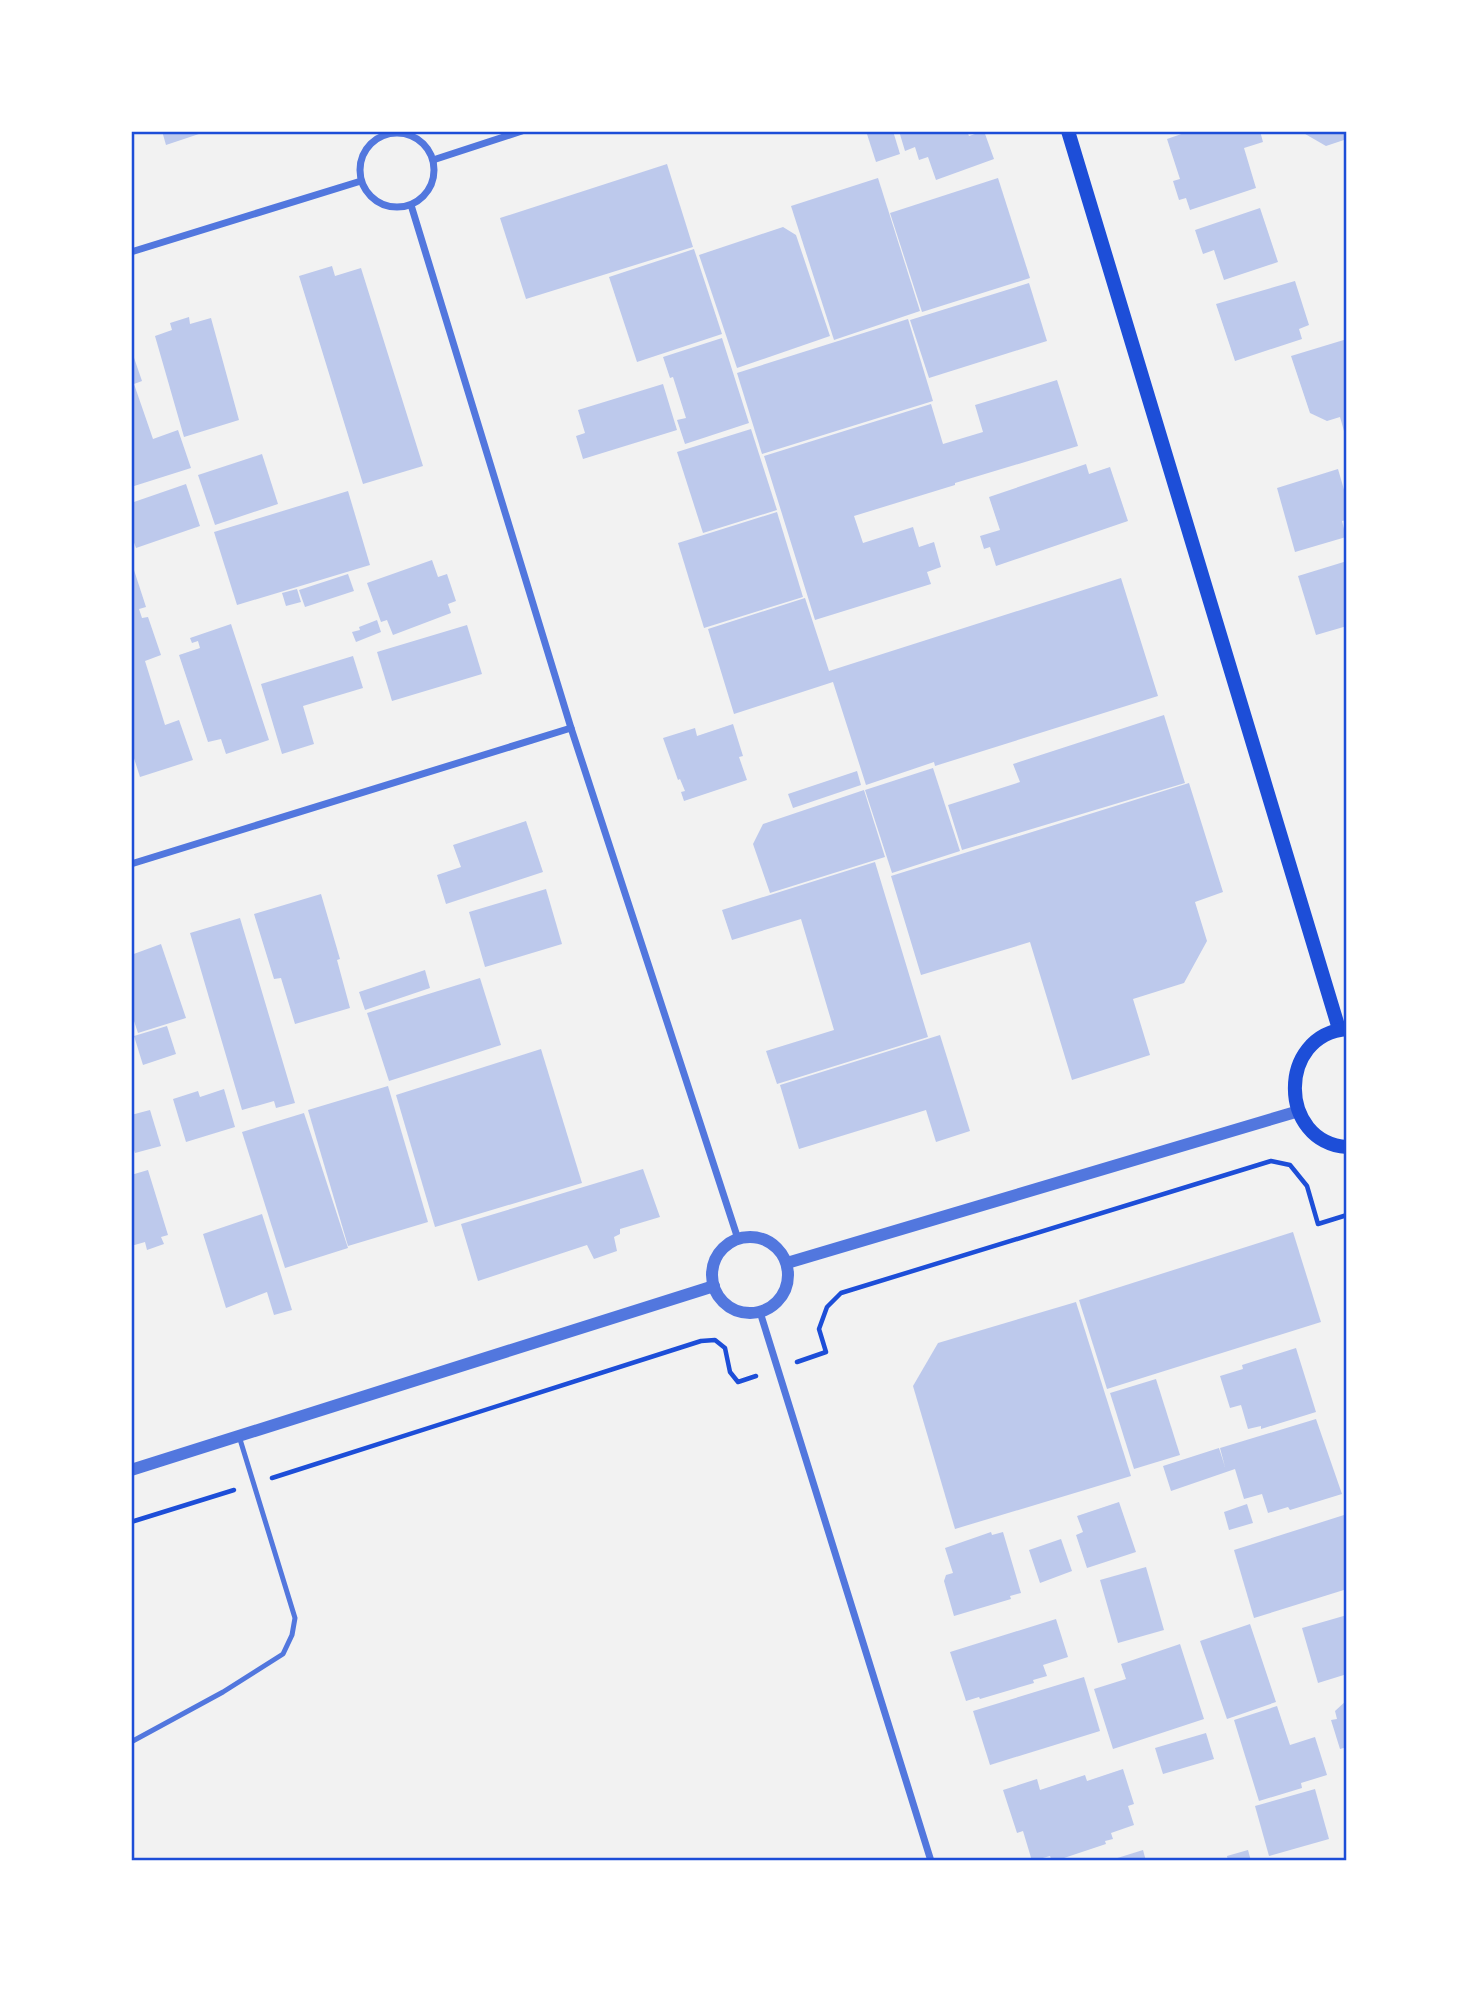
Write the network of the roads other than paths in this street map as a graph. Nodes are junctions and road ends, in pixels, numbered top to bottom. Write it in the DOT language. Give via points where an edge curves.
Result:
graph roads {
  1 [pos="523,131"];
  2 [pos="1068,131"];
  3 [pos="381,134"];
  4 [pos="433,160"];
  5 [pos="361,181"];
  6 [pos="411,205"];
  7 [pos="131,252"];
  8 [pos="571,728"];
  9 [pos="131,864"];
  10 [pos="1343,1029"];
  11 [pos="1299,1111"];
  12 [pos="1347,1147"];
  13 [pos="738,1239"];
  14 [pos="787,1263"];
  15 [pos="714,1286"];
  16 [pos="760,1312"];
  17 [pos="239,1436"];
  18 [pos="131,1470"];
  19 [pos="131,1742"];
  20 [pos="930,1861"];
  1 -- 4 [label="street"];
  2 -- 10 [label="main road"];
  3 -- 4 [label="street" via="413,136"];
  3 -- 5 [label="street" via="362,158"];
  4 -- 6 [label="street" via="430,189"];
  5 -- 6 [label="street" via="376,201 387,206"];
  5 -- 7 [label="street"];
  6 -- 8 [label="street"];
  8 -- 9 [label="street"];
  8 -- 13 [label="street"];
  10 -- 11 [label="main road" via="1320,1038 1299,1064 1294,1084"];
  11 -- 12 [label="main road" via="1318,1136"];
  11 -- 14 [label="street"];
  13 -- 14 [label="street" via="761,1238 773,1244"];
  13 -- 15 [label="street" via="717,1255 712,1267"];
  14 -- 16 [label="street" via="786,1287 780,1298"];
  15 -- 16 [label="street" via="734,1310"];
  15 -- 17 [label="street"];
  16 -- 20 [label="street"];
  17 -- 18 [label="street"];
  17 -- 19 [label="lane" via="295,1618 292,1635 283,1654"];
}
